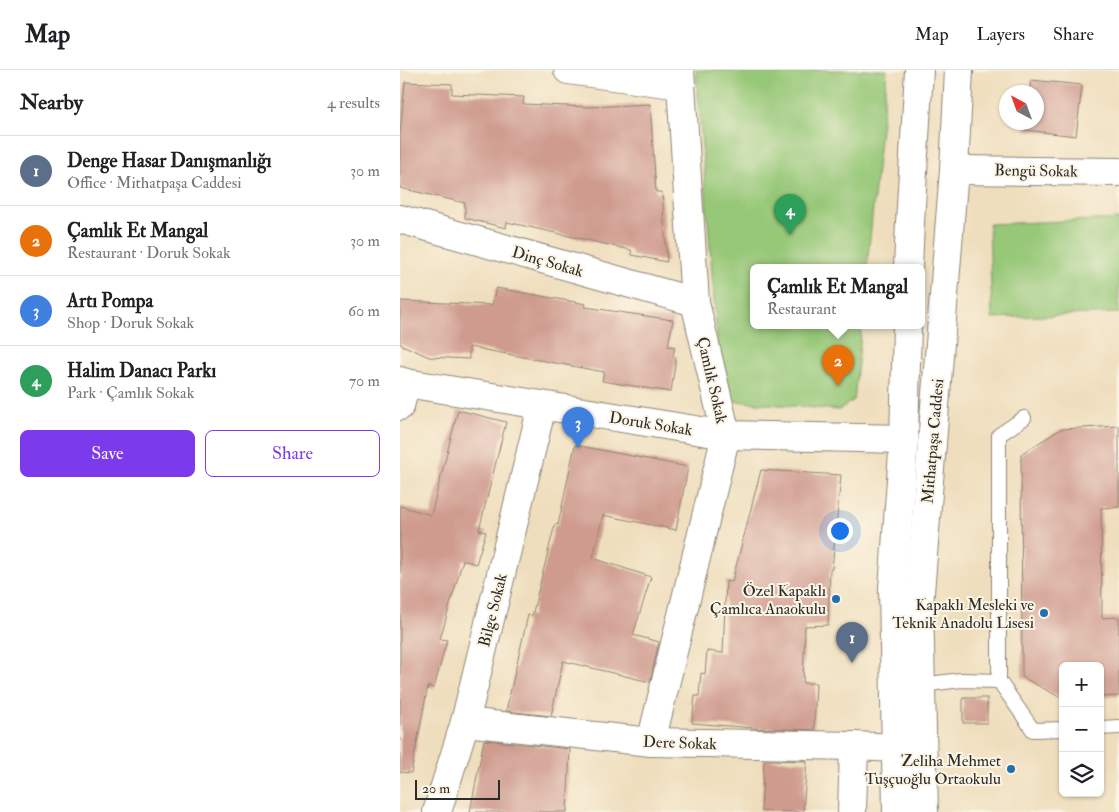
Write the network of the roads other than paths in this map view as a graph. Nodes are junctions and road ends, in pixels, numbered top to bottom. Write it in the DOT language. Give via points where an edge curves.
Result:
graph roads {
  1 [pos="568,70"];
  2 [pos="919,70"];
  3 [pos="959,70"];
  4 [pos="680,77"];
  5 [pos="954,170"];
  6 [pos="1119,172"];
  7 [pos="400,219"];
  8 [pos="908,264"];
  9 [pos="695,302"];
  10 [pos="907,329"];
  11 [pos="402,390"];
  12 [pos="542,406"];
  13 [pos="1024,418"];
  14 [pos="726,435"];
  15 [pos="904,439"];
  16 [pos="999,681"];
  17 [pos="921,685"];
  18 [pos="465,722"];
  19 [pos="1119,727"];
  20 [pos="1104,728"];
  21 [pos="1059,729"];
  22 [pos="651,742"];
  23 [pos="854,746"];
  24 [pos="897,748"];
  25 [pos="437,812"];
  26 [pos="852,812"];
  27 [pos="898,812"];
  28 [pos="924,812"];
  1 -- 4 [label="street"];
  2 -- 8 [label="street"];
  3 -- 5 [label="street, Mithatpaşa Caddesi"];
  4 -- 9 [label="street, Çamlık Sokak"];
  5 -- 6 [label="street, Bengü Sokak"];
  5 -- 17 [label="street, Mithatpaşa Caddesi" via="919,605"];
  7 -- 9 [label="street, Dinç Sokak"];
  9 -- 14 [label="street, Çamlık Sokak"];
  10 -- 15 [label="street, Mithatpaşa Caddesi"];
  11 -- 12 [label="street, Doruk Sokak"];
  12 -- 14 [label="street, Doruk Sokak"];
  12 -- 18 [label="street, Bilge Sokak"];
  13 -- 16 [label="lane" via="999,435"];
  14 -- 15 [label="street, Doruk Sokak"];
  14 -- 22 [label="street, Çamlık Sokak"];
  15 -- 24 [label="street, Mithatpaşa Caddesi" via="893,588"];
  16 -- 17 [label="lane" via="961,680"];
  16 -- 21 [label="lane" via="1034,730"];
  17 -- 28 [label="street, Mithatpaşa Caddesi"];
  18 -- 22 [label="street, Dere Sokak"];
  18 -- 25 [label="street, Bilge Sokak"];
  19 -- 20 [label="lane"];
  22 -- 23 [label="street, Dere Sokak"];
  23 -- 24 [label="street, Dere Sokak"];
  23 -- 26 [label="street"];
  24 -- 27 [label="street, Mithatpaşa Caddesi"];
}
